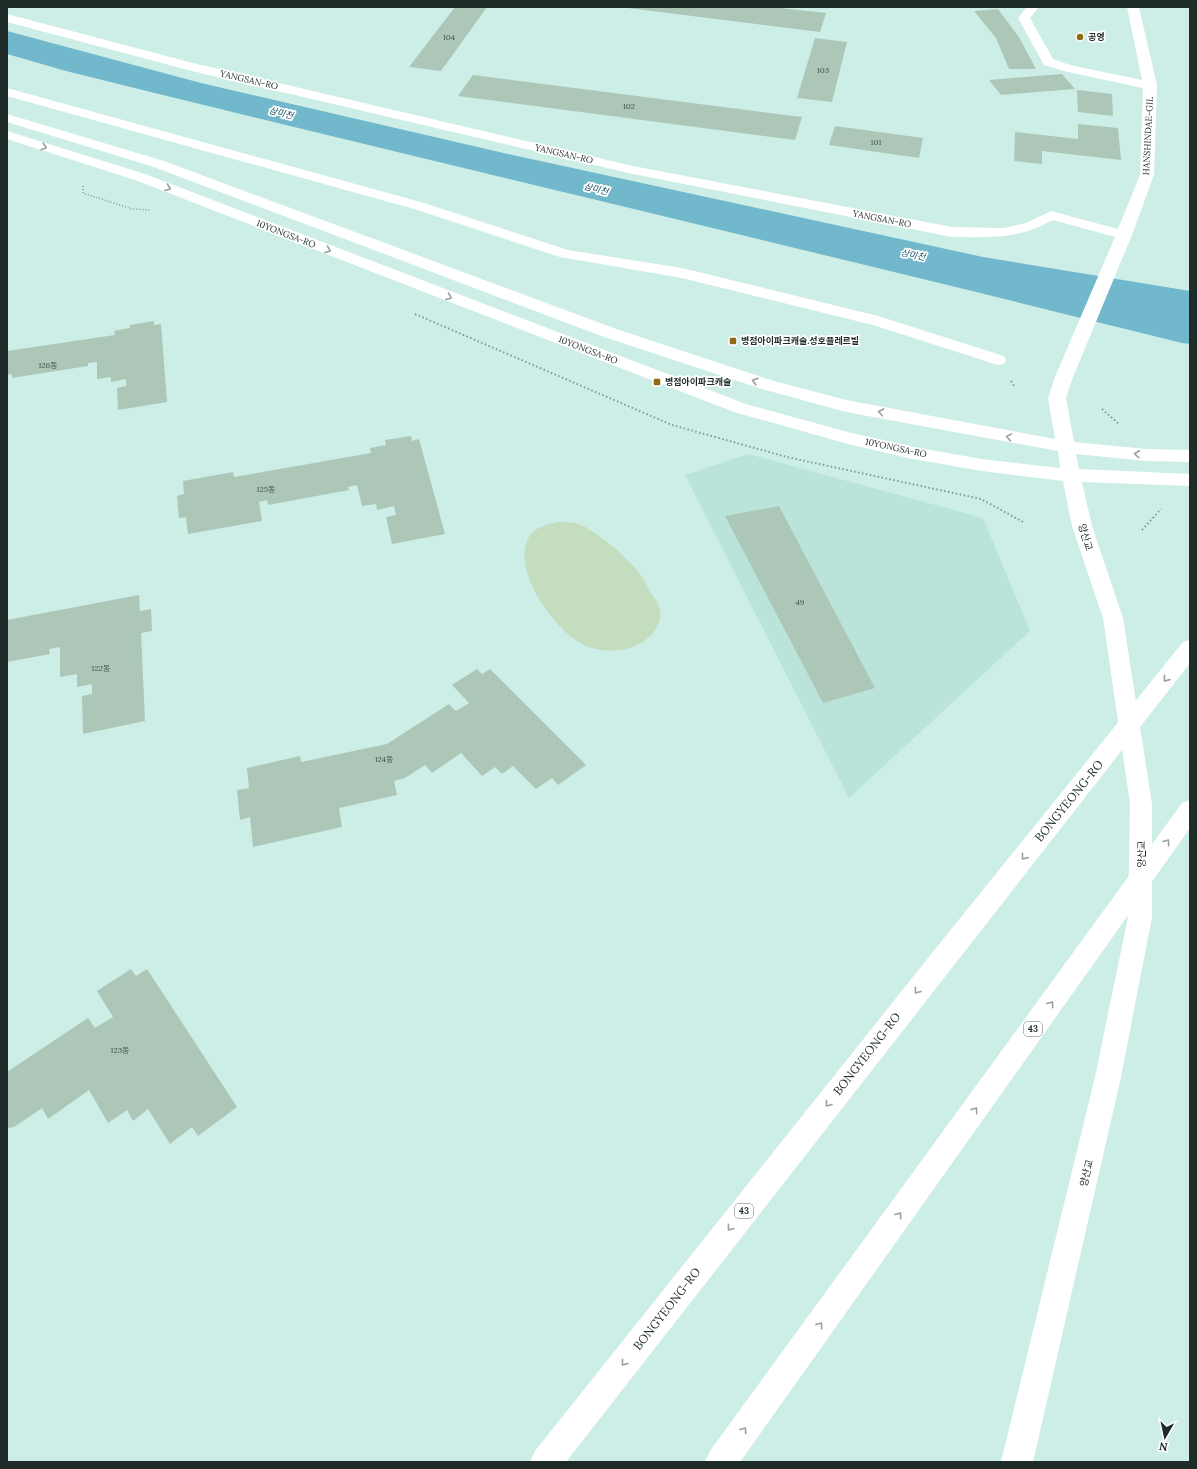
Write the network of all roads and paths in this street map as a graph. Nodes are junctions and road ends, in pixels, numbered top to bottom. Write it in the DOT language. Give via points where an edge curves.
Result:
graph roads {
  1 [pos="1033,7"];
  2 [pos="1133,7"];
  3 [pos="7,18"];
  4 [pos="1150,85"];
  5 [pos="7,92"];
  6 [pos="7,118"];
  7 [pos="7,135"];
  8 [pos="83,193"];
  9 [pos="132,209"];
  10 [pos="1124,235"];
  11 [pos="1116,254"];
  12 [pos="998,360"];
  13 [pos="902,416"];
  14 [pos="1066,447"];
  15 [pos="894,449"];
  16 [pos="1183,456"];
  17 [pos="1071,476"];
  18 [pos="1187,480"];
  19 [pos="1161,509"];
  20 [pos="1142,530"];
  21 [pos="1190,648"];
  22 [pos="1190,810"];
  23 [pos="546,1462"];
  24 [pos="721,1462"];
  25 [pos="1017,1462"];
  1 -- 4 [label="main road, HANSHINDAE-GIL" via="1024,18 1048,62"];
  2 -- 4 [label="main road, HANSHINDAE-GIL"];
  3 -- 10 [label="main road, YANGSAN-RO" via="199,69 633,170 952,232 1004,233 1031,226 1051,215"];
  4 -- 10 [label="main road, HANSHINDAE-GIL" via="1147,175"];
  5 -- 12 [label="main road" via="419,206 564,254 690,275 878,322"];
  13 -- 6 [label="main road, one-way" via="846,406 673,355 159,164"];
  7 -- 15 [label="main road, 10YONGSA-RO, one-way" via="140,177 740,408"];
  8 -- 9 [label="path"];
  10 -- 11 [label="main road, HANSHINDAE-GIL"];
  11 -- 14 [label="main road, 양산교" via="1057,398"];
  14 -- 13 [label="main road, one-way"];
  13 -- 15 [label="main road" via="912,427 916,438"];
  16 -- 14 [label="main road, one-way"];
  14 -- 17 [label="main road, 양산교"];
  15 -- 17 [label="main road, 10YONGSA-RO" via="998,467"];
  17 -- 18 [label="main road, 10YONGSA-RO"];
  17 -- 25 [label="main road, 양산교" via="1082,526 1113,618 1141,804 1140,917 1108,1077"];
  19 -- 20 [label="path"];
  21 -- 23 [label="main road, BONGYEONG-RO / 43, one-way"];
  24 -- 22 [label="main road, 43, one-way"];
}
